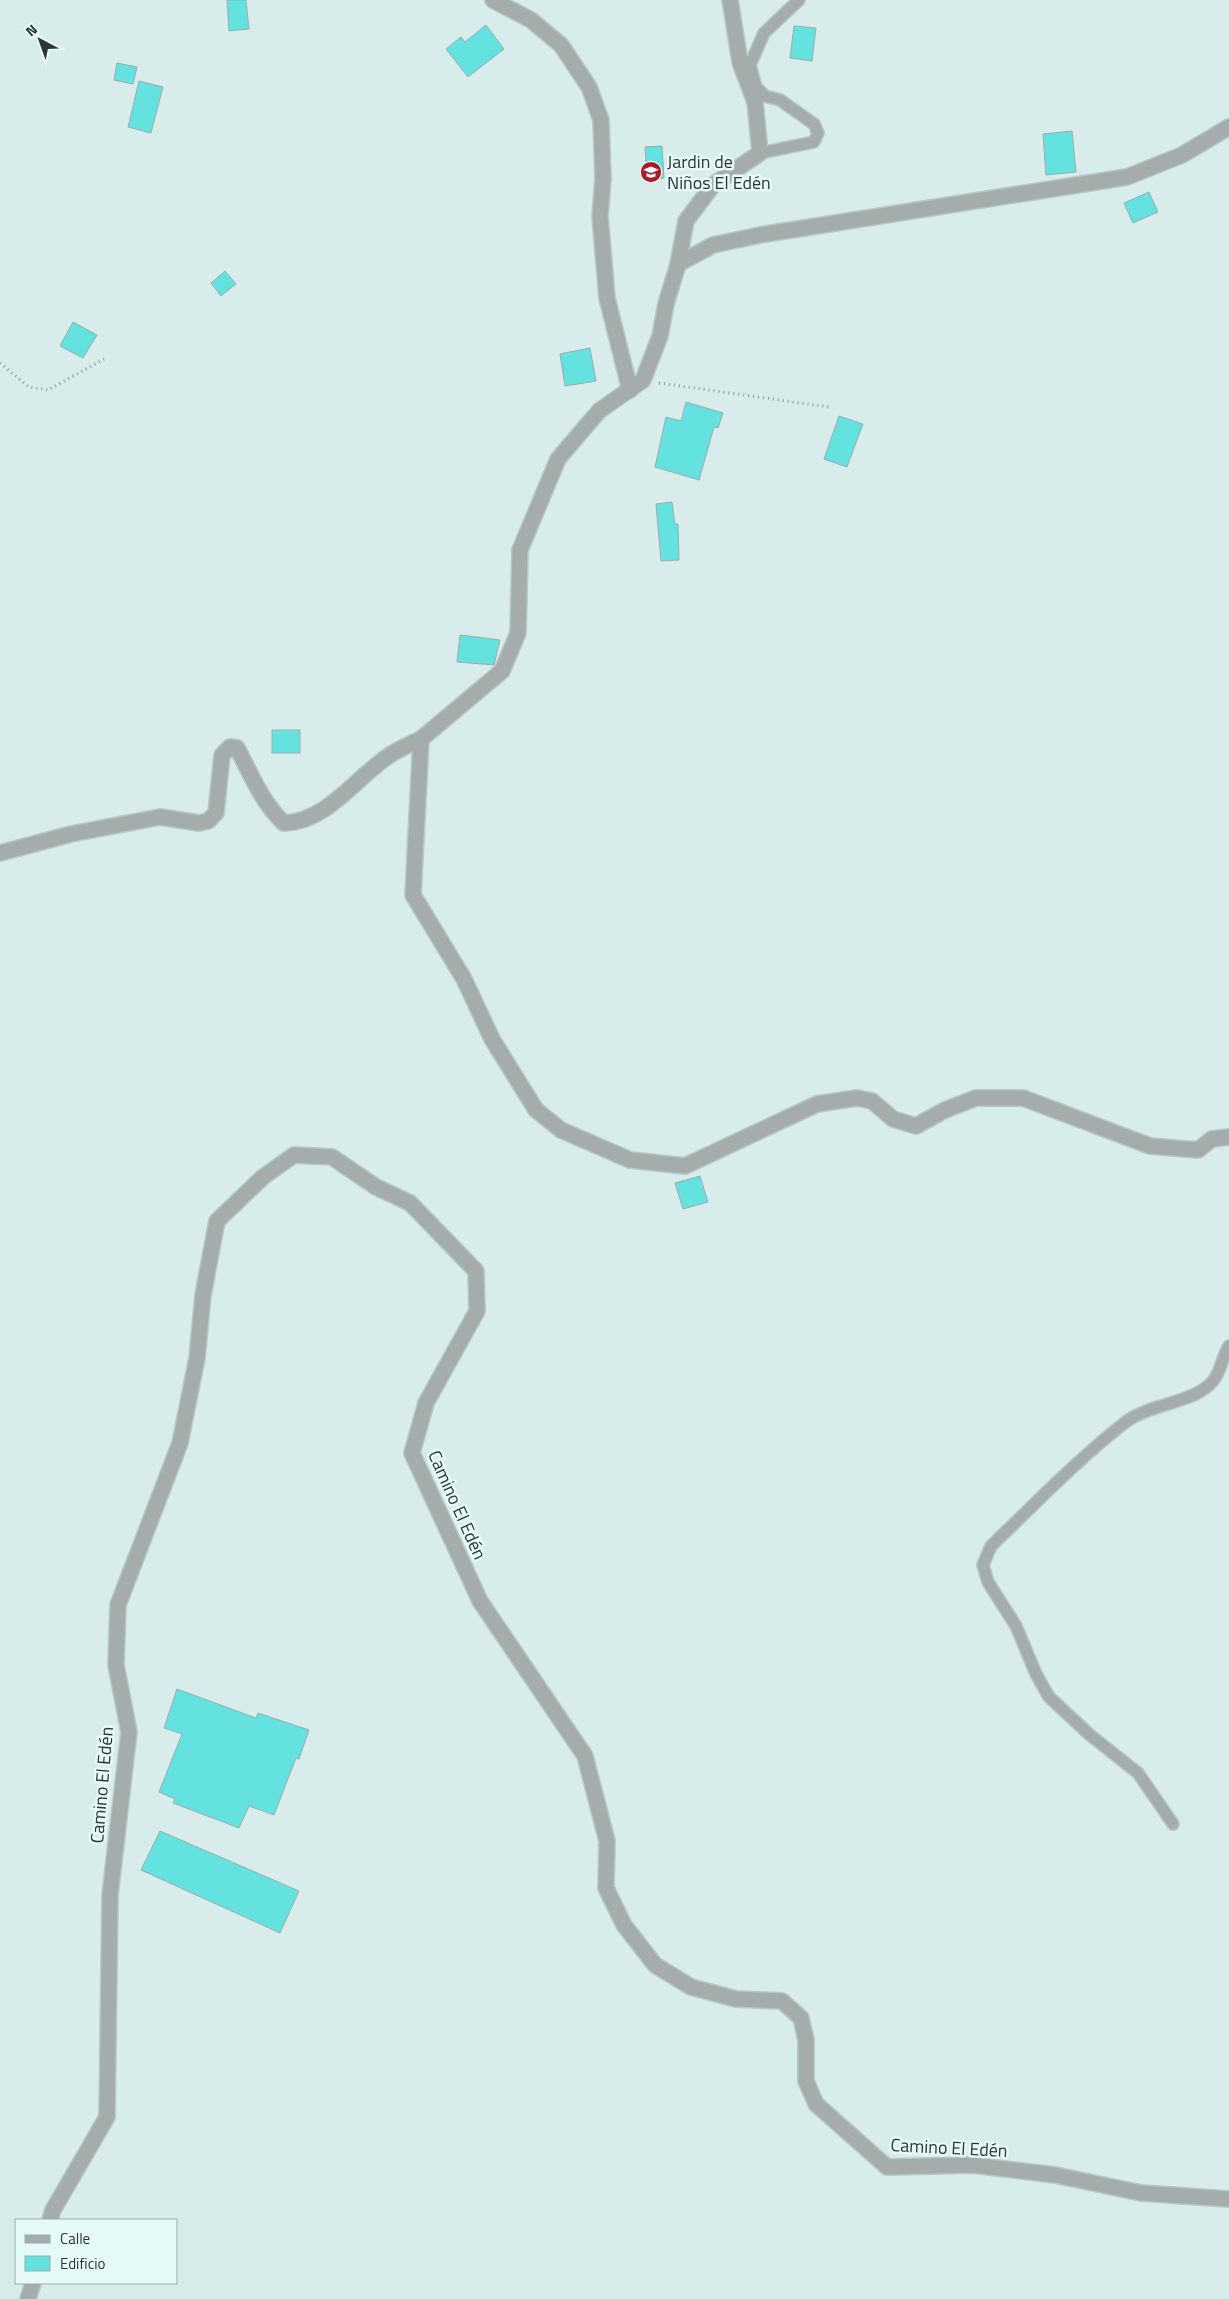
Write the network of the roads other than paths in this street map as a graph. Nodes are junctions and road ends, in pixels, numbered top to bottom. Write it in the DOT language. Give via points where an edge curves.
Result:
graph roads {
  1 [pos="493,0"];
  2 [pos="730,0"];
  3 [pos="799,0"];
  4 [pos="1229,127"];
  5 [pos="760,153"];
  6 [pos="678,264"];
  7 [pos="630,390"];
  8 [pos="421,739"];
  9 [pos="0,853"];
  10 [pos="1229,1137"];
  11 [pos="1229,1346"];
  12 [pos="1172,1824"];
  13 [pos="1229,2199"];
  14 [pos="50,2219"];
  15 [pos="33,2284"];
  16 [pos="28,2299"];
  1 -- 7 [label="street" via="531,20 561,45 589,87 601,120 603,179 600,216 607,298"];
  2 -- 5 [label="street" via="740,62 755,102"];
  3 -- 5 [label="lane" via="764,33 750,64 756,87 765,96 780,100 814,124 818,133 814,142"];
  4 -- 6 [label="street" via="1182,155 1127,177 760,235 713,245"];
  5 -- 6 [label="street" via="713,185 686,221"];
  6 -- 7 [label="street" via="660,336 643,380"];
  7 -- 8 [label="street" via="599,411 558,459 520,550 518,633 502,671"];
  8 -- 9 [label="street" via="390,755 320,812 299,823 284,823 276,815 258,789 238,748 230,747 222,755 216,814 208,821 199,823 160,818 71,834"];
  8 -- 10 [label="street" via="413,895 464,978 492,1038 536,1110 561,1130 630,1160 685,1166 817,1104 858,1098 872,1101 893,1119 916,1126 976,1098 1023,1098 1150,1146 1198,1150 1212,1139"];
  11 -- 12 [label="lane" via="1215,1379 1205,1389 1129,1420 992,1546 983,1565 988,1582 1016,1626 1049,1697 1138,1774"];
  13 -- 14 [label="street, Camino El Edén" via="1141,2193 1055,2175 973,2165 887,2167 816,2104 806,2081 806,2040 801,2018 782,2001 736,1999 691,1987 654,1965 624,1925 606,1888 606,1841 585,1756 480,1601 412,1453 426,1403 477,1311 476,1271 410,1203 376,1186 332,1157 294,1155 262,1176 217,1221 203,1295 197,1358 180,1443 118,1605 116,1665 129,1732 110,1895 108,2116"];
  15 -- 16 [label="street"];
}
